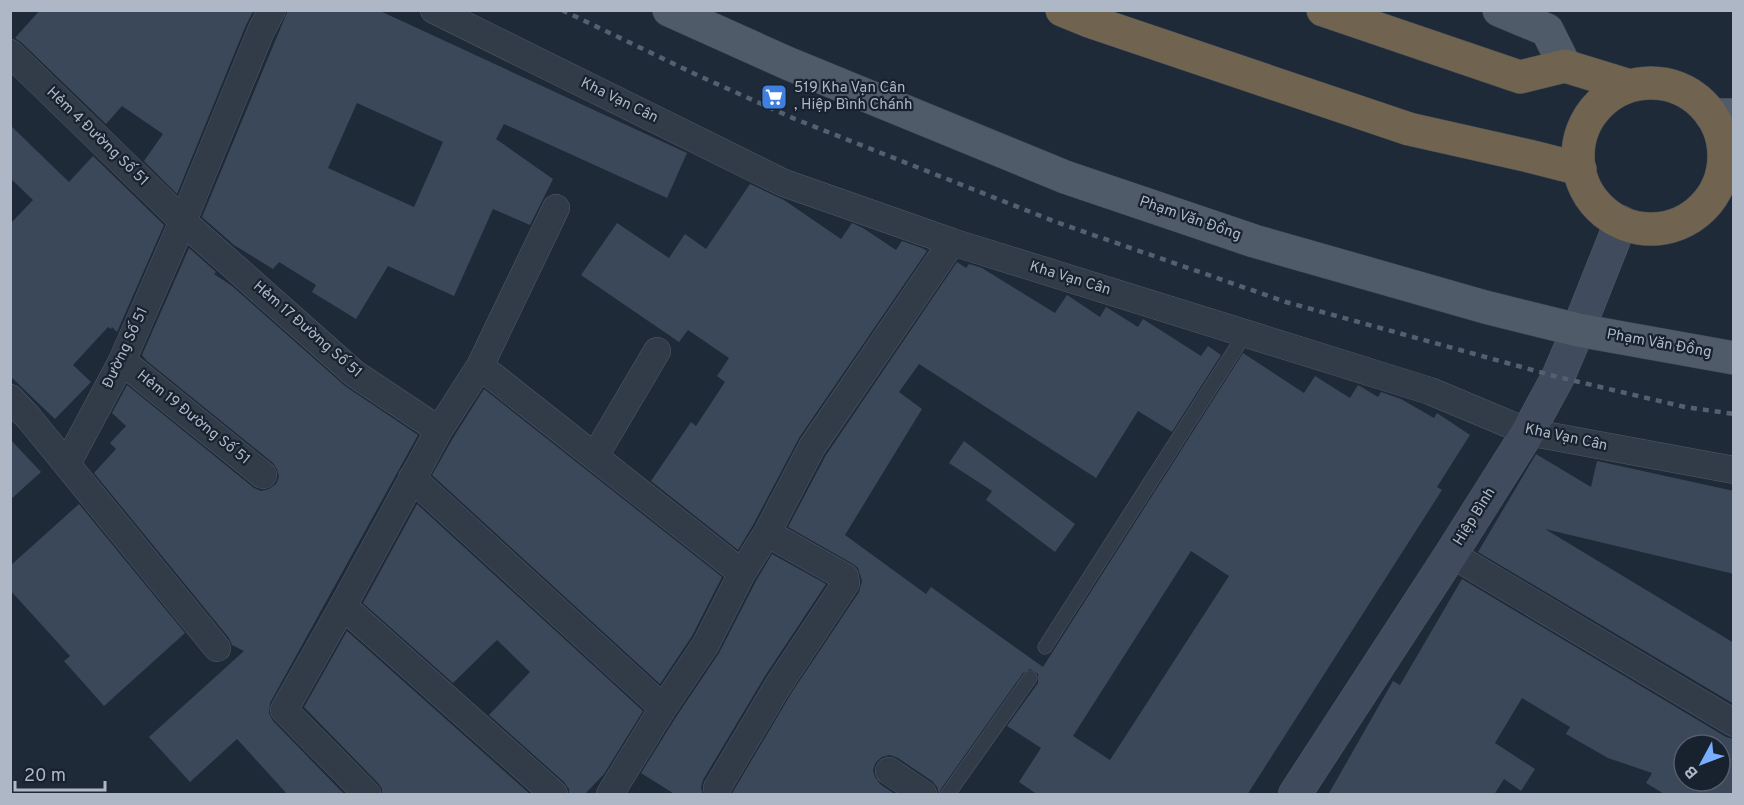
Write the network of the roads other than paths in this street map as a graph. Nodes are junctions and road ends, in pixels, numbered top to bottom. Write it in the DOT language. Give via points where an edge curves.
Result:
graph roads {
  1 [pos="272,10"];
  2 [pos="434,10"];
  3 [pos="669,10"];
  4 [pos="1062,10"];
  5 [pos="1323,10"];
  6 [pos="1499,10"];
  7 [pos="10,53"];
  8 [pos="1565,66"];
  9 [pos="1629,87"];
  10 [pos="1725,128"];
  11 [pos="1580,169"];
  12 [pos="1720,206"];
  13 [pos="556,208"];
  14 [pos="183,220"];
  15 [pos="1621,222"];
  16 [pos="952,242"];
  17 [pos="1578,330"];
  18 [pos="1245,334"];
  19 [pos="657,351"];
  20 [pos="1734,358"];
  21 [pos="122,361"];
  22 [pos="480,366"];
  23 [pos="16,416"];
  24 [pos="439,430"];
  25 [pos="1528,432"];
  26 [pos="595,456"];
  27 [pos="67,464"];
  28 [pos="1734,470"];
  29 [pos="263,475"];
  30 [pos="412,478"];
  31 [pos="768,533"];
  32 [pos="1451,554"];
  33 [pos="742,573"];
  34 [pos="343,606"];
  35 [pos="1044,647"];
  36 [pos="217,648"];
  37 [pos="1030,678"];
  38 [pos="663,708"];
  39 [pos="1734,723"];
  40 [pos="889,771"];
  41 [pos="717,789"];
  42 [pos="367,795"];
  43 [pos="554,795"];
  44 [pos="610,795"];
  45 [pos="923,795"];
  46 [pos="948,795"];
  47 [pos="1296,795"];
  1 -- 14 [label="street, Đường Số 51"];
  2 -- 16 [label="street, Kha Vạn Cân" via="784,183"];
  3 -- 17 [label="main road, Phạm Văn Đồng" via="1065,177 1254,241"];
  4 -- 11 [label="highway" via="1409,129"];
  5 -- 8 [label="highway" via="1520,77"];
  6 -- 8 [label="main road" via="1547,30"];
  7 -- 14 [label="street, Hẻm 4 Đường Số 51"];
  8 -- 9 [label="highway"];
  9 -- 10 [label="highway" via="1644,83 1674,87 1694,97"];
  9 -- 11 [label="highway" via="1602,102 1586,123 1580,143"];
  10 -- 12 [label="highway"];
  11 -- 15 [label="highway" via="1590,197"];
  12 -- 15 [label="highway" via="1667,227 1640,228"];
  13 -- 22 [label="street"];
  14 -- 21 [label="street, Đường Số 51"];
  14 -- 24 [label="street, Hẻm 17 Đường Số 51" via="355,374"];
  15 -- 17 [label="main road, Hiệp Bình"];
  16 -- 18 [label="street, Kha Vạn Cân"];
  16 -- 31 [label="street" via="812,447"];
  17 -- 20 [label="main road, Phạm Văn Đồng"];
  17 -- 25 [label="main road, Hiệp Bình"];
  18 -- 25 [label="street, Kha Vạn Cân" via="1430,391"];
  18 -- 35 [label="lane"];
  19 -- 26 [label="street"];
  21 -- 27 [label="street, Đường Số 51"];
  21 -- 29 [label="street, Hẻm 19 Đường Số 51"];
  22 -- 24 [label="street"];
  22 -- 26 [label="street"];
  23 -- 27 [label="street"];
  24 -- 30 [label="street"];
  25 -- 28 [label="street, Kha Vạn Cân"];
  25 -- 32 [label="main road, Hiệp Bình"];
  26 -- 33 [label="street"];
  27 -- 36 [label="street"];
  30 -- 34 [label="street"];
  30 -- 38 [label="street"];
  31 -- 33 [label="street"];
  31 -- 41 [label="street" via="846,579"];
  32 -- 39 [label="street"];
  32 -- 47 [label="main road, Hiệp Bình"];
  33 -- 38 [label="street" via="706,644"];
  34 -- 42 [label="street" via="284,710"];
  34 -- 43 [label="street"];
  37 -- 46 [label="lane"];
  38 -- 44 [label="street"];
  40 -- 45 [label="street"];
}
